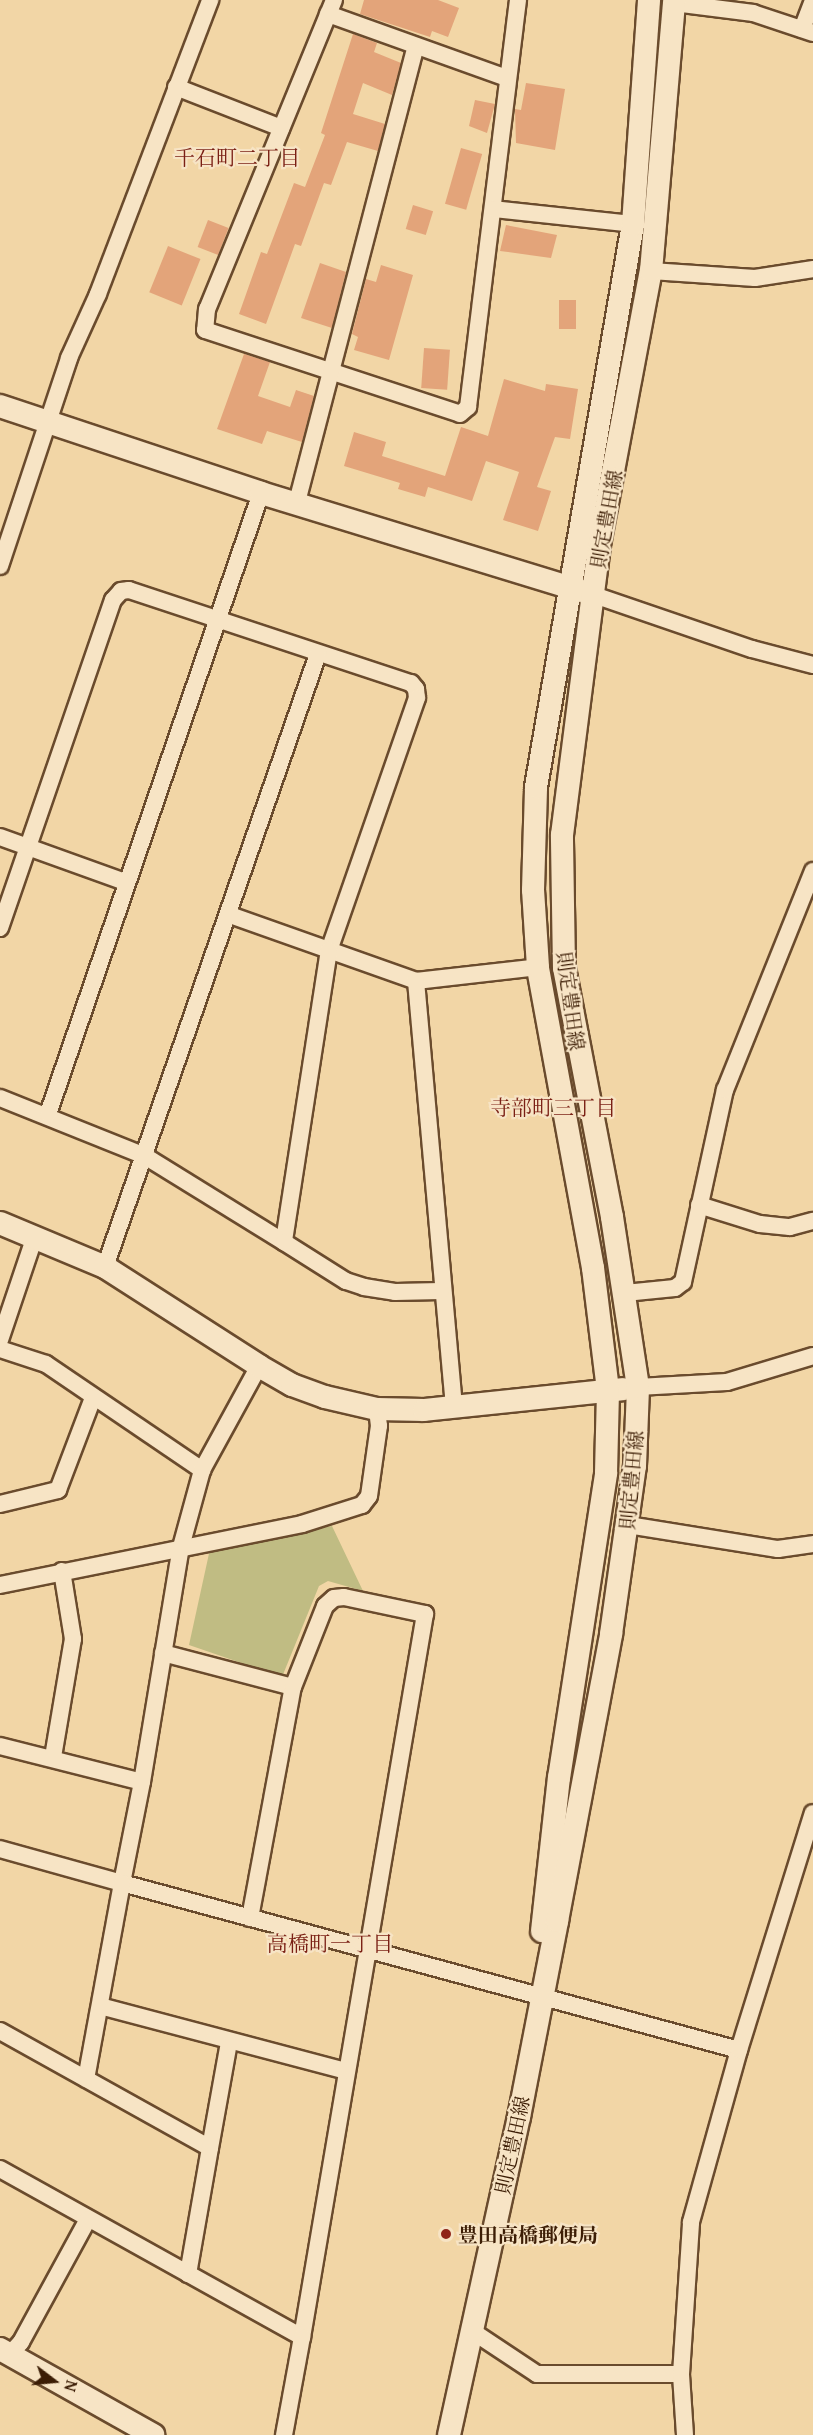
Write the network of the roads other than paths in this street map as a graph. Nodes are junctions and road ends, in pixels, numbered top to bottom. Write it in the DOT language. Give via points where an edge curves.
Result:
graph roads {
  1 [pos="210,0"];
  2 [pos="518,0"];
  3 [pos="649,0"];
  4 [pos="813,0"];
  5 [pos="674,2"];
  6 [pos="331,7"];
  7 [pos="808,31"];
  8 [pos="416,46"];
  9 [pos="507,78"];
  10 [pos="176,87"];
  11 [pos="281,128"];
  12 [pos="493,209"];
  13 [pos="633,224"];
  14 [pos="813,269"];
  15 [pos="651,272"];
  16 [pos="334,372"];
  17 [pos="0,405"];
  18 [pos="49,422"];
  19 [pos="261,493"];
  20 [pos="297,502"];
  21 [pos="0,566"];
  22 [pos="568,586"];
  23 [pos="594,595"];
  24 [pos="218,619"];
  25 [pos="318,654"];
  26 [pos="813,664"];
  27 [pos="0,837"];
  28 [pos="29,847"];
  29 [pos="813,871"];
  30 [pos="125,882"];
  31 [pos="230,915"];
  32 [pos="0,928"];
  33 [pos="329,950"];
  34 [pos="538,967"];
  35 [pos="416,981"];
  36 [pos="0,1098"];
  37 [pos="48,1114"];
  38 [pos="145,1156"];
  39 [pos="699,1205"];
  40 [pos="813,1221"];
  41 [pos="0,1223"];
  42 [pos="35,1236"];
  43 [pos="284,1242"];
  44 [pos="105,1267"];
  45 [pos="441,1291"];
  46 [pos="625,1293"];
  47 [pos="0,1340"];
  48 [pos="0,1349"];
  49 [pos="813,1356"];
  50 [pos="259,1366"];
  51 [pos="638,1387"];
  52 [pos="608,1390"];
  53 [pos="93,1398"];
  54 [pos="454,1407"];
  55 [pos="377,1409"];
  56 [pos="202,1470"];
  57 [pos="0,1504"];
  58 [pos="628,1525"];
  59 [pos="813,1545"];
  60 [pos="180,1547"];
  61 [pos="62,1571"];
  62 [pos="0,1585"];
  63 [pos="163,1653"];
  64 [pos="293,1688"];
  65 [pos="0,1746"];
  66 [pos="53,1757"];
  67 [pos="142,1782"];
  68 [pos="813,1813"];
  69 [pos="0,1850"];
  70 [pos="122,1883"];
  71 [pos="250,1918"];
  72 [pos="367,1950"];
  73 [pos="541,1995"];
  74 [pos="100,2006"];
  75 [pos="0,2031"];
  76 [pos="229,2042"];
  77 [pos="739,2050"];
  78 [pos="346,2071"];
  79 [pos="86,2079"];
  80 [pos="210,2148"];
  81 [pos="0,2169"];
  82 [pos="88,2219"];
  83 [pos="188,2274"];
  84 [pos="472,2331"];
  85 [pos="302,2337"];
  86 [pos="5,2351"];
  87 [pos="681,2374"];
  88 [pos="141,2432"];
  89 [pos="284,2435"];
  90 [pos="449,2435"];
  91 [pos="685,2435"];
  1 -- 10 [label="street"];
  2 -- 9 [label="street"];
  3 -- 13 [label="main road, 則定豊田線"];
  4 -- 7 [label="street"];
  5 -- 7 [label="street" via="753,13"];
  5 -- 15 [label="main road, 則定豊田線"];
  6 -- 8 [label="street"];
  6 -- 11 [label="street"];
  8 -- 9 [label="street"];
  8 -- 16 [label="street"];
  9 -- 12 [label="street"];
  10 -- 11 [label="street"];
  10 -- 18 [label="street" via="98,294 69,358"];
  11 -- 16 [label="street" via="207,309 205,330"];
  12 -- 13 [label="street"];
  12 -- 16 [label="street" via="465,411 460,414"];
  13 -- 22 [label="main road, 則定豊田線" via="613,357"];
  14 -- 15 [label="street" via="755,278"];
  15 -- 23 [label="main road, 則定豊田線" via="599,545"];
  16 -- 20 [label="street"];
  17 -- 18 [label="main road"];
  18 -- 19 [label="main road"];
  18 -- 21 [label="street"];
  19 -- 20 [label="main road"];
  19 -- 24 [label="street"];
  20 -- 22 [label="main road"];
  22 -- 23 [label="main road"];
  22 -- 34 [label="main road, 則定豊田線" via="564,636 536,787 533,890"];
  23 -- 26 [label="street" via="742,646"];
  23 -- 46 [label="main road, 則定豊田線" via="562,835 561,900 573,1029"];
  24 -- 25 [label="street"];
  24 -- 28 [label="street" via="129,590 116,593"];
  24 -- 30 [label="street"];
  25 -- 31 [label="street"];
  25 -- 33 [label="street" via="411,683 417,693"];
  27 -- 28 [label="street"];
  28 -- 30 [label="street"];
  28 -- 32 [label="street"];
  29 -- 39 [label="street" via="735,1058"];
  30 -- 37 [label="street"];
  31 -- 33 [label="street"];
  31 -- 38 [label="street"];
  33 -- 35 [label="street"];
  33 -- 43 [label="street"];
  34 -- 35 [label="street"];
  34 -- 52 [label="main road, 則定豊田線" via="593,1268"];
  35 -- 45 [label="street"];
  36 -- 37 [label="street"];
  37 -- 38 [label="street"];
  38 -- 43 [label="street"];
  38 -- 44 [label="street"];
  39 -- 40 [label="street" via="760,1224 790,1227"];
  39 -- 46 [label="street" via="683,1282 675,1288"];
  41 -- 42 [label="main road"];
  42 -- 44 [label="main road"];
  42 -- 47 [label="street"];
  43 -- 45 [label="street" via="338,1276 364,1287 395,1292"];
  44 -- 50 [label="main road"];
  45 -- 54 [label="street"];
  46 -- 51 [label="main road, 則定豊田線"];
  48 -- 53 [label="street" via="46,1364"];
  49 -- 51 [label="street" via="727,1382"];
  50 -- 55 [label="main road" via="304,1390"];
  50 -- 56 [label="street"];
  51 -- 52 [label="main road"];
  51 -- 58 [label="main road, 則定豊田線"];
  52 -- 54 [label="main road"];
  52 -- 73 [label="main road, 則定豊田線" via="606,1473 545,1891"];
  53 -- 56 [label="street"];
  53 -- 57 [label="street" via="58,1490"];
  54 -- 55 [label="main road"];
  55 -- 60 [label="street" via="379,1426 369,1496 362,1505 302,1524"];
  56 -- 60 [label="street"];
  58 -- 59 [label="street" via="778,1549"];
  58 -- 73 [label="main road, 則定豊田線"];
  60 -- 61 [label="street"];
  60 -- 63 [label="street"];
  61 -- 62 [label="street"];
  61 -- 66 [label="street" via="73,1639"];
  63 -- 64 [label="street"];
  63 -- 67 [label="street"];
  64 -- 71 [label="street"];
  64 -- 72 [label="street" via="325,1606 334,1598 425,1614"];
  65 -- 66 [label="street"];
  66 -- 67 [label="street"];
  67 -- 70 [label="street"];
  68 -- 77 [label="street"];
  69 -- 70 [label="street"];
  70 -- 71 [label="street"];
  70 -- 74 [label="street"];
  71 -- 72 [label="street"];
  72 -- 73 [label="street"];
  72 -- 78 [label="street"];
  73 -- 77 [label="street"];
  73 -- 84 [label="main road, 則定豊田線"];
  74 -- 76 [label="street"];
  74 -- 79 [label="street"];
  75 -- 79 [label="street"];
  76 -- 78 [label="street"];
  76 -- 80 [label="street"];
  77 -- 87 [label="street" via="691,2222"];
  78 -- 85 [label="street"];
  79 -- 80 [label="street"];
  80 -- 83 [label="street"];
  81 -- 82 [label="street"];
  82 -- 83 [label="street"];
  82 -- 86 [label="street" via="21,2342"];
  83 -- 85 [label="street"];
  84 -- 87 [label="street" via="537,2374"];
  84 -- 90 [label="main road, 則定豊田線"];
  85 -- 89 [label="street"];
  86 -- 88 [label="main road"];
  87 -- 91 [label="street"];
}
